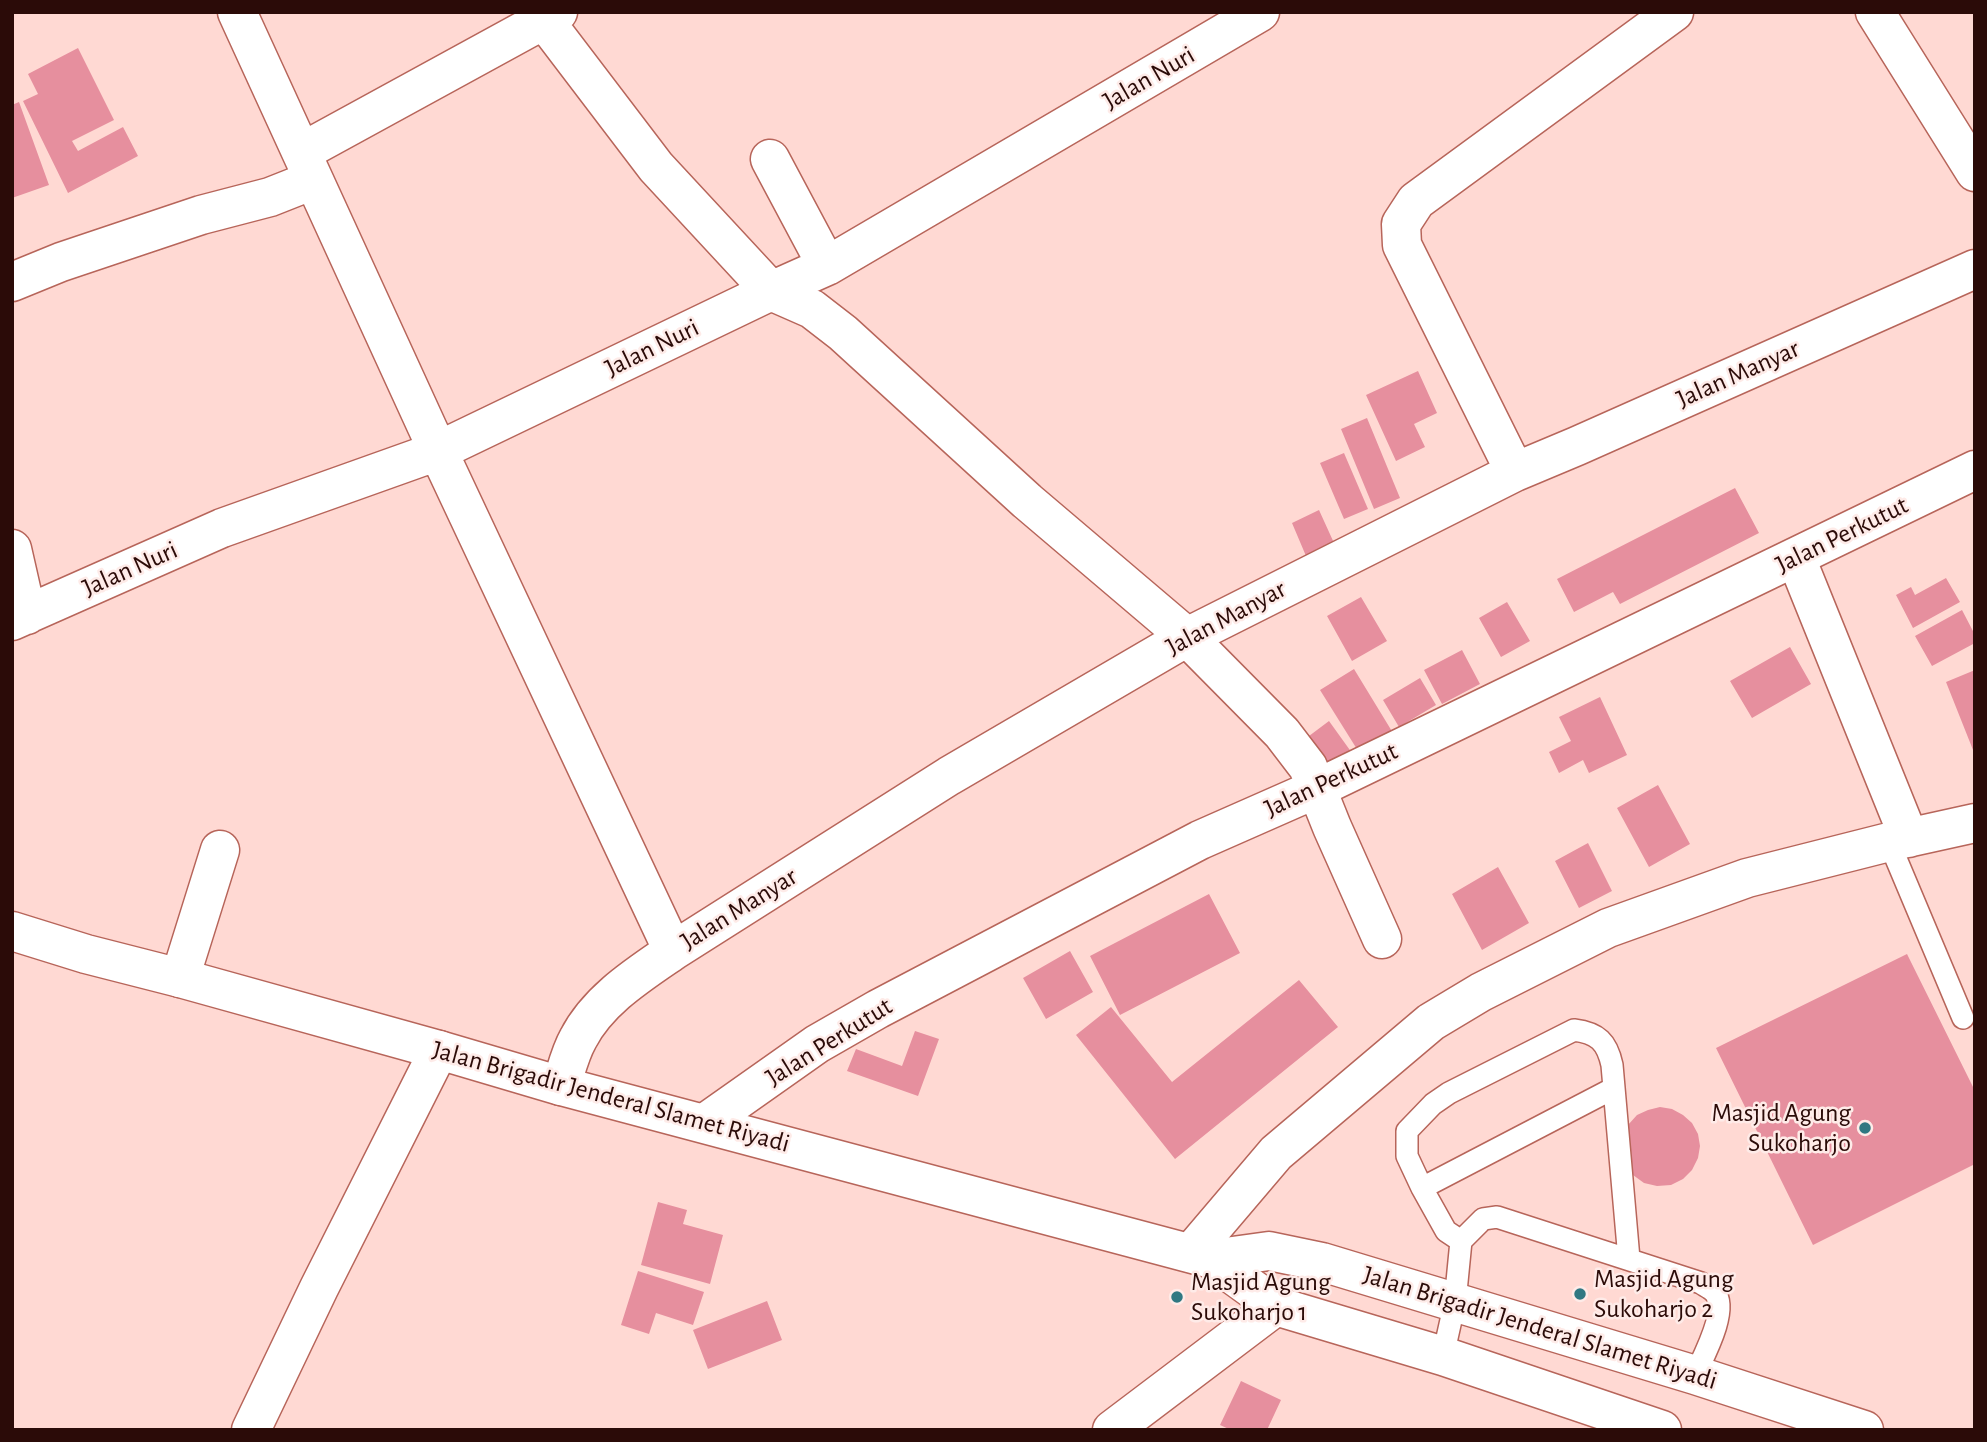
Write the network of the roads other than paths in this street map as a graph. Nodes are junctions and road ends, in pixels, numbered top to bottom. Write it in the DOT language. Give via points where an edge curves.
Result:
graph roads {
  1 [pos="237,12"];
  2 [pos="1260,12"];
  3 [pos="1674,12"];
  4 [pos="1875,12"];
  5 [pos="547,15"];
  6 [pos="1214,24"];
  7 [pos="770,159"];
  8 [pos="307,166"];
  9 [pos="1975,172"];
  10 [pos="828,266"];
  11 [pos="1975,269"];
  12 [pos="12,282"];
  13 [pos="771,291"];
  14 [pos="438,451"];
  15 [pos="1975,470"];
  16 [pos="1515,472"];
  17 [pos="12,549"];
  18 [pos="1796,558"];
  19 [pos="20,618"];
  20 [pos="1187,637"];
  21 [pos="1318,788"];
  22 [pos="1975,822"];
  23 [pos="1899,840"];
  24 [pos="220,850"];
  25 [pos="12,931"];
  26 [pos="1382,939"];
  27 [pos="673,951"];
  28 [pos="180,978"];
  29 [pos="1963,1018"];
  30 [pos="439,1050"];
  31 [pos="561,1086"];
  32 [pos="1614,1088"];
  33 [pos="705,1123"];
  34 [pos="1422,1188"];
  35 [pos="1461,1241"];
  36 [pos="1201,1256"];
  37 [pos="1629,1259"];
  38 [pos="1455,1302"];
  39 [pos="1276,1306"];
  40 [pos="1443,1356"];
  41 [pos="1695,1375"];
  42 [pos="251,1430"];
  43 [pos="1112,1430"];
  44 [pos="1662,1430"];
  45 [pos="1864,1430"];
  1 -- 8 [label="street"];
  2 -- 6 [label="street, Jalan Nuri"];
  3 -- 16 [label="street" via="1416,201 1401,224 1402,245"];
  4 -- 9 [label="street"];
  5 -- 8 [label="street"];
  5 -- 13 [label="street" via="656,167"];
  6 -- 10 [label="street, Jalan Nuri"];
  7 -- 10 [label="street"];
  8 -- 12 [label="street" via="270,197 201,215"];
  8 -- 14 [label="street"];
  10 -- 13 [label="street, Jalan Nuri"];
  11 -- 16 [label="street, Jalan Manyar"];
  13 -- 14 [label="street, Jalan Nuri"];
  13 -- 20 [label="street" via="812,309 843,333 1027,501"];
  14 -- 19 [label="street, Jalan Nuri" via="222,528"];
  14 -- 27 [label="street"];
  15 -- 18 [label="street, Jalan Perkutut"];
  16 -- 20 [label="street, Jalan Manyar"];
  17 -- 19 [label="street"];
  18 -- 21 [label="street, Jalan Perkutut"];
  18 -- 23 [label="street"];
  20 -- 21 [label="street" via="1282,733"];
  20 -- 27 [label="street, Jalan Manyar" via="949,776"];
  21 -- 26 [label="street"];
  21 -- 33 [label="street, Jalan Perkutut" via="1200,840 878,1009 817,1044"];
  22 -- 23 [label="street"];
  23 -- 29 [label="lane"];
  23 -- 36 [label="street" via="1747,878 1608,928 1481,992 1431,1022 1276,1153"];
  24 -- 28 [label="street"];
  25 -- 28 [label="street, Jalan Brigadir Jenderal Slamet Riyadi"];
  27 -- 31 [label="street, Jalan Manyar" via="593,1015 577,1041"];
  28 -- 30 [label="street, Jalan Brigadir Jenderal Slamet Riyadi"];
  30 -- 31 [label="street, Jalan Brigadir Jenderal Slamet Riyadi"];
  30 -- 42 [label="street"];
  31 -- 33 [label="street, Jalan Brigadir Jenderal Slamet Riyadi"];
  32 -- 34 [label="lane"];
  32 -- 34 [label="lane" via="1609,1050 1599,1037 1574,1030 1449,1093 1407,1131 1407,1156"];
  32 -- 37 [label="lane"];
  33 -- 36 [label="street, Jalan Brigadir Jenderal Slamet Riyadi"];
  34 -- 35 [label="lane" via="1446,1231"];
  35 -- 37 [label="lane" via="1483,1219 1497,1217"];
  35 -- 38 [label="lane"];
  36 -- 38 [label="street, Jalan Brigadir Jenderal Slamet Riyadi" via="1269,1251"];
  36 -- 39 [label="street, Jalan Brigadir Jenderal Slamet Riyadi"];
  37 -- 41 [label="lane" via="1701,1283 1716,1294 1720,1308 1716,1325"];
  38 -- 40 [label="lane"];
  38 -- 41 [label="street, Jalan Brigadir Jenderal Slamet Riyadi"];
  39 -- 40 [label="street, Jalan Brigadir Jenderal Slamet Riyadi"];
  39 -- 43 [label="street"];
  40 -- 44 [label="street, Jalan Brigadir Jenderal Slamet Riyadi"];
  41 -- 45 [label="street, Jalan Brigadir Jenderal Slamet Riyadi"];
}
